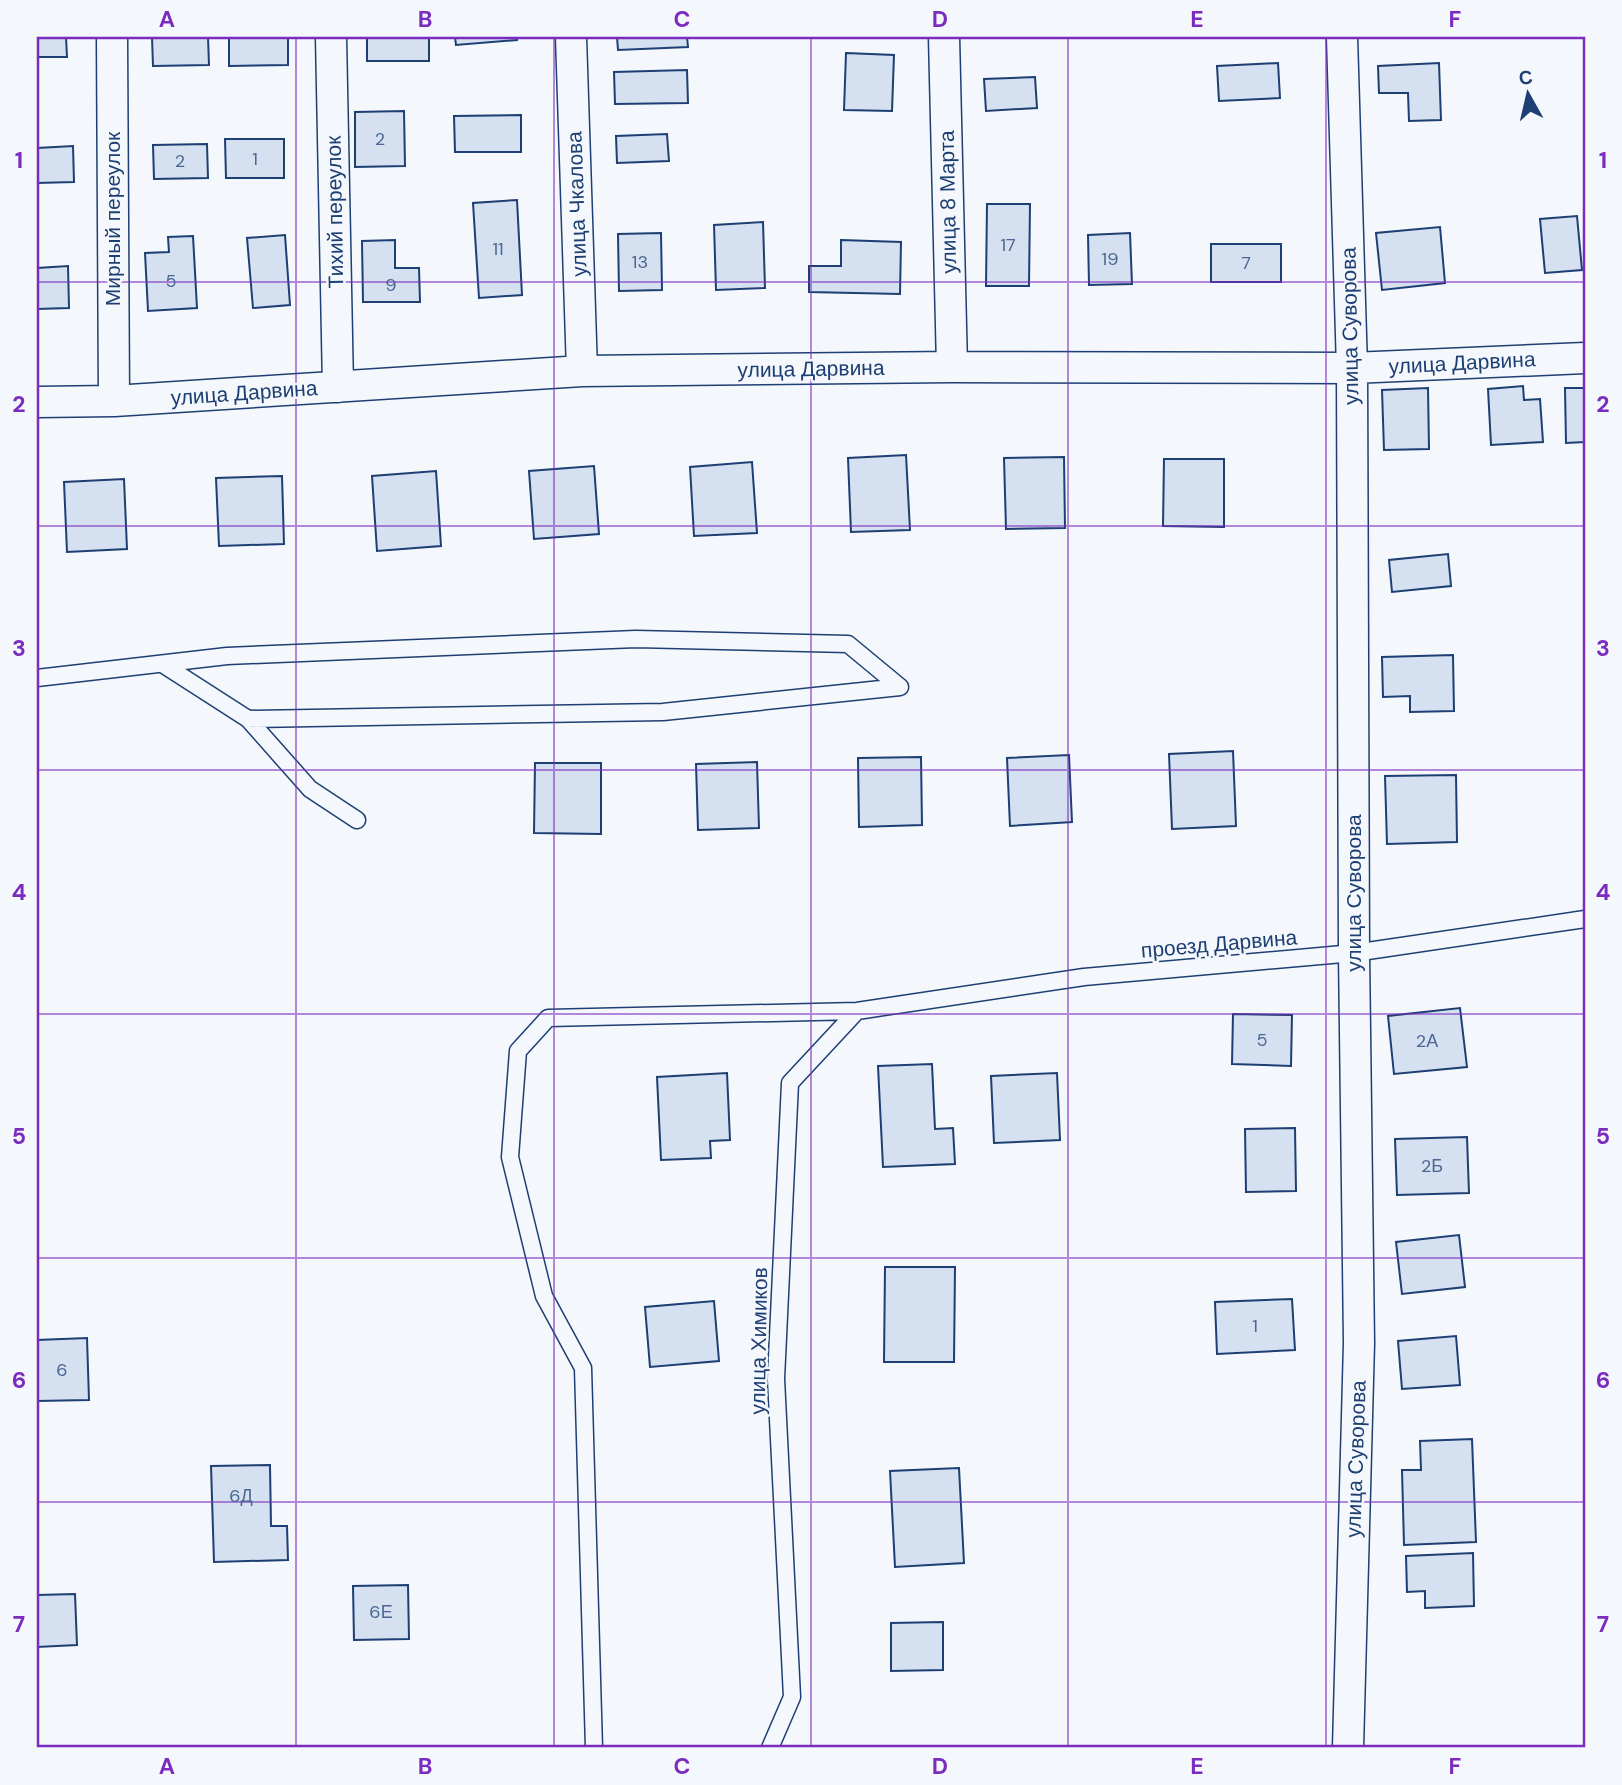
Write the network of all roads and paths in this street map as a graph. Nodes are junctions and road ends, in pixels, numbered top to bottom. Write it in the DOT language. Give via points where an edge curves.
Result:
graph roads {
  1 [pos="112,37"];
  2 [pos="331,37"];
  3 [pos="571,37"];
  4 [pos="944,37"];
  5 [pos="1342,37"];
  6 [pos="1585,358"];
  7 [pos="953,368"];
  8 [pos="1352,368"];
  9 [pos="582,371"];
  10 [pos="338,387"];
  11 [pos="114,401"];
  12 [pos="37,402"];
  13 [pos="164,665"];
  14 [pos="37,678"];
  15 [pos="248,719"];
  16 [pos="357,820"];
  17 [pos="1585,919"];
  18 [pos="1354,953"];
  19 [pos="857,1011"];
  20 [pos="594,1748"];
  21 [pos="770,1748"];
  22 [pos="1348,1748"];
  1 -- 11 [label="street, Мирный переулок"];
  2 -- 10 [label="street, Тихий переулок"];
  3 -- 9 [label="street, улица Чкалова"];
  4 -- 7 [label="street, улица 8 Марта"];
  5 -- 8 [label="street, улица Суворова"];
  6 -- 8 [label="street, улица Дарвина"];
  7 -- 8 [label="street, улица Дарвина"];
  7 -- 9 [label="street, улица Дарвина"];
  8 -- 18 [label="street, улица Суворова"];
  9 -- 10 [label="street, улица Дарвина"];
  10 -- 11 [label="street, улица Дарвина"];
  11 -- 12 [label="street, улица Дарвина"];
  13 -- 14 [label="lane"];
  13 -- 15 [label="lane"];
  13 -- 15 [label="lane" via="226,656 636,639 848,644 900,687 663,712"];
  15 -- 16 [label="lane" via="310,789"];
  17 -- 18 [label="lane, проезд Дарвина"];
  18 -- 19 [label="lane, проезд Дарвина" via="1084,977"];
  18 -- 22 [label="street, улица Суворова" via="1359,1343"];
  19 -- 20 [label="lane, проезд Дарвина" via="548,1018 519,1051 510,1157 544,1297 583,1367"];
  19 -- 21 [label="lane, улица Химиков" via="790,1083 776,1379 792,1697"];
}
